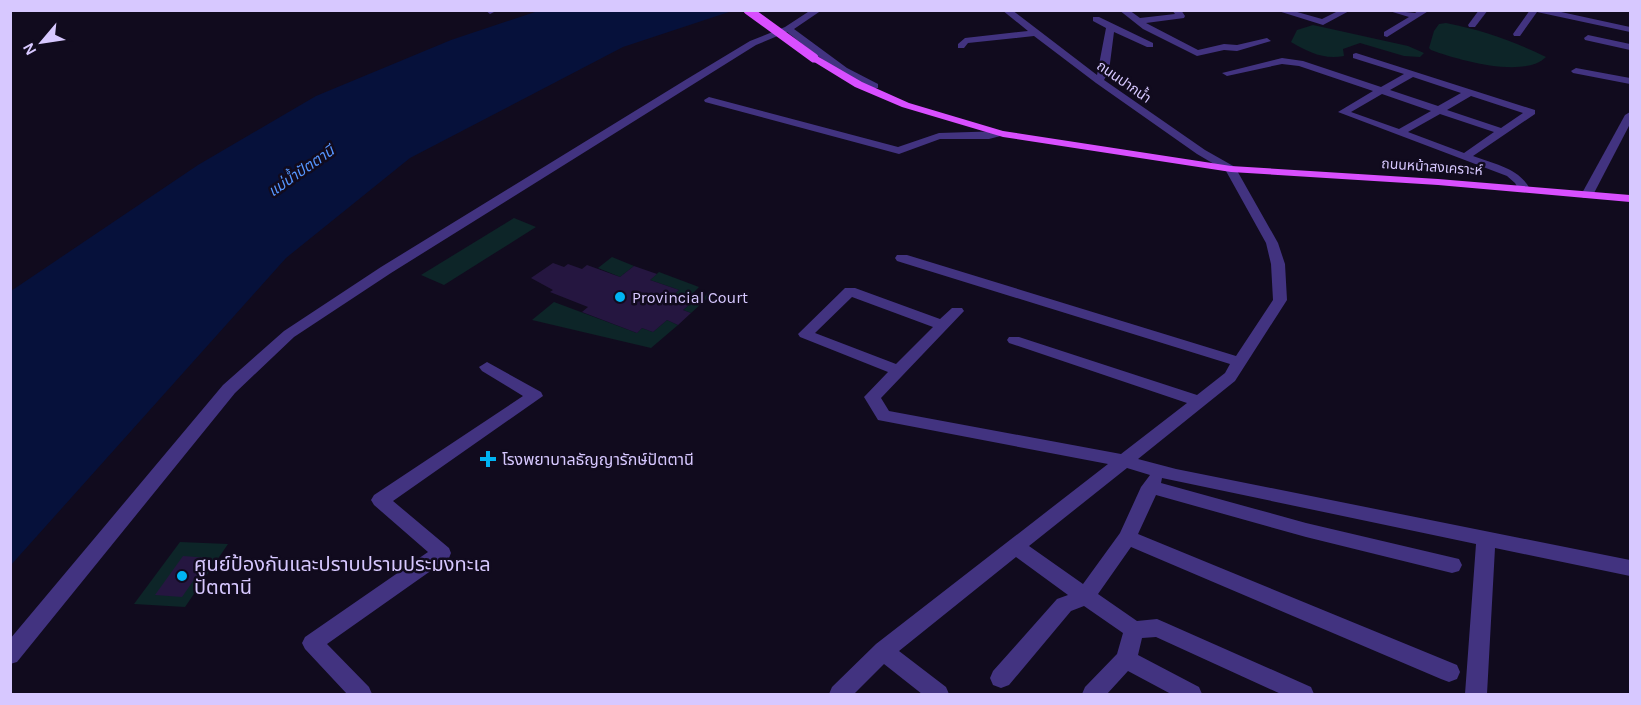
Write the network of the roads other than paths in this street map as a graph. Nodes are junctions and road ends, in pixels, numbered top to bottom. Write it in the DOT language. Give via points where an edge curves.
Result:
graph roads {
  1 [pos="748,10"];
  2 [pos="818,10"];
  3 [pos="1006,10"];
  4 [pos="1123,10"];
  5 [pos="1279,10"];
  6 [pos="1322,10"];
  7 [pos="1390,10"];
  8 [pos="1426,10"];
  9 [pos="1484,10"];
  10 [pos="1537,10"];
  11 [pos="1175,11"];
  12 [pos="1343,13"];
  13 [pos="1417,16"];
  14 [pos="1096,19"];
  15 [pos="1600,19"];
  16 [pos="1138,21"];
  17 [pos="1472,25"];
  18 [pos="1110,27"];
  19 [pos="788,29"];
  20 [pos="1630,30"];
  21 [pos="1035,33"];
  22 [pos="1387,34"];
  23 [pos="1517,34"];
  24 [pos="1588,38"];
  25 [pos="1267,41"];
  26 [pos="1150,45"];
  27 [pos="962,46"];
  28 [pos="1630,47"];
  29 [pos="1581,48"];
  30 [pos="1356,56"];
  31 [pos="1576,71"];
  32 [pos="1227,73"];
  33 [pos="1412,74"];
  34 [pos="1099,81"];
  35 [pos="1630,81"];
  36 [pos="875,86"];
  37 [pos="1381,90"];
  38 [pos="1470,92"];
  39 [pos="709,100"];
  40 [pos="1439,110"];
  41 [pos="1630,115"];
  42 [pos="1503,132"];
  43 [pos="1003,134"];
  44 [pos="1400,134"];
  45 [pos="1465,157"];
  46 [pos="1231,169"];
  47 [pos="1524,189"];
  48 [pos="1587,195"];
  49 [pos="1630,199"];
  50 [pos="902,258"];
  51 [pos="957,311"];
  52 [pos="942,325"];
  53 [pos="1014,340"];
  54 [pos="1239,363"];
  55 [pos="487,367"];
  56 [pos="898,370"];
  57 [pos="1199,400"];
  58 [pos="1122,460"];
  59 [pos="1154,479"];
  60 [pos="1127,537"];
  61 [pos="1486,538"];
  62 [pos="1014,546"];
  63 [pos="1452,565"];
  64 [pos="1630,568"];
  65 [pos="1085,597"];
  66 [pos="1134,630"];
  67 [pos="883,651"];
  68 [pos="10,655"];
  69 [pos="1125,659"];
  70 [pos="1449,672"];
  71 [pos="1001,678"];
  72 [pos="361,694"];
  73 [pos="840,694"];
  74 [pos="938,694"];
  75 [pos="1093,694"];
  76 [pos="1191,694"];
  77 [pos="1303,694"];
  78 [pos="1476,694"];
  1 -- 43 [label="main road, ถนนหน้าสงเคราะห์, bridge" via="850,81 902,105"];
  2 -- 19 [label="street"];
  3 -- 21 [label="street, ถนนปากน้ำ"];
  4 -- 16 [label="street"];
  5 -- 12 [label="street" via="1320,22"];
  6 -- 12 [label="street"];
  7 -- 13 [label="street"];
  8 -- 13 [label="street"];
  9 -- 17 [label="street"];
  10 -- 15 [label="street"];
  10 -- 23 [label="street"];
  11 -- 16 [label="street" via="1181,16"];
  13 -- 22 [label="street"];
  14 -- 18 [label="street"];
  15 -- 20 [label="street"];
  15 -- 24 [label="street"];
  16 -- 25 [label="street" via="1197,53"];
  18 -- 26 [label="street"];
  18 -- 34 [label="street"];
  19 -- 36 [label="street" via="844,70"];
  19 -- 68 [label="street" via="753,43 289,334 229,388"];
  21 -- 27 [label="street" via="965,41"];
  21 -- 34 [label="street, ถนนปากน้ำ"];
  24 -- 28 [label="street"];
  24 -- 29 [label="street"];
  30 -- 33 [label="street"];
  31 -- 35 [label="street"];
  32 -- 37 [label="street" via="1290,61"];
  33 -- 37 [label="street"];
  33 -- 38 [label="street"];
  34 -- 46 [label="street, ถนนปากน้ำ"];
  37 -- 40 [label="street"];
  37 -- 44 [label="street" via="1343,112"];
  38 -- 40 [label="street"];
  38 -- 42 [label="street" via="1532,112"];
  39 -- 43 [label="street" via="899,151 939,136"];
  40 -- 42 [label="street"];
  40 -- 44 [label="street"];
  41 -- 48 [label="street"];
  42 -- 45 [label="street"];
  43 -- 46 [label="main road, ถนนหน้าสงเคราะห์"];
  44 -- 45 [label="street"];
  45 -- 47 [label="street" via="1511,174"];
  46 -- 47 [label="main road, ถนนหน้าสงเคราะห์"];
  46 -- 54 [label="street" via="1272,243 1278,264 1280,300"];
  47 -- 48 [label="main road, ถนนหน้าสงเคราะห์"];
  48 -- 49 [label="main road, ถนนหน้าสงเคราะห์"];
  50 -- 54 [label="street"];
  51 -- 52 [label="street"];
  52 -- 56 [label="street"];
  52 -- 56 [label="street" via="850,291 805,334"];
  53 -- 57 [label="street"];
  54 -- 57 [label="street" via="1230,377"];
  55 -- 72 [label="street" via="535,396 380,500 442,553 312,643"];
  56 -- 58 [label="street" via="872,397 884,416"];
  57 -- 58 [label="street"];
  58 -- 59 [label="street"];
  58 -- 62 [label="street"];
  59 -- 60 [label="street"];
  59 -- 61 [label="street"];
  59 -- 63 [label="street" via="1306,530"];
  60 -- 65 [label="street"];
  60 -- 70 [label="street"];
  61 -- 64 [label="street"];
  61 -- 78 [label="street"];
  62 -- 65 [label="street"];
  62 -- 67 [label="street"];
  65 -- 66 [label="street"];
  65 -- 71 [label="street" via="1064,605"];
  66 -- 69 [label="street"];
  66 -- 77 [label="street" via="1158,628"];
  67 -- 73 [label="street"];
  67 -- 74 [label="street"];
  69 -- 75 [label="street"];
  69 -- 76 [label="street"];
}
